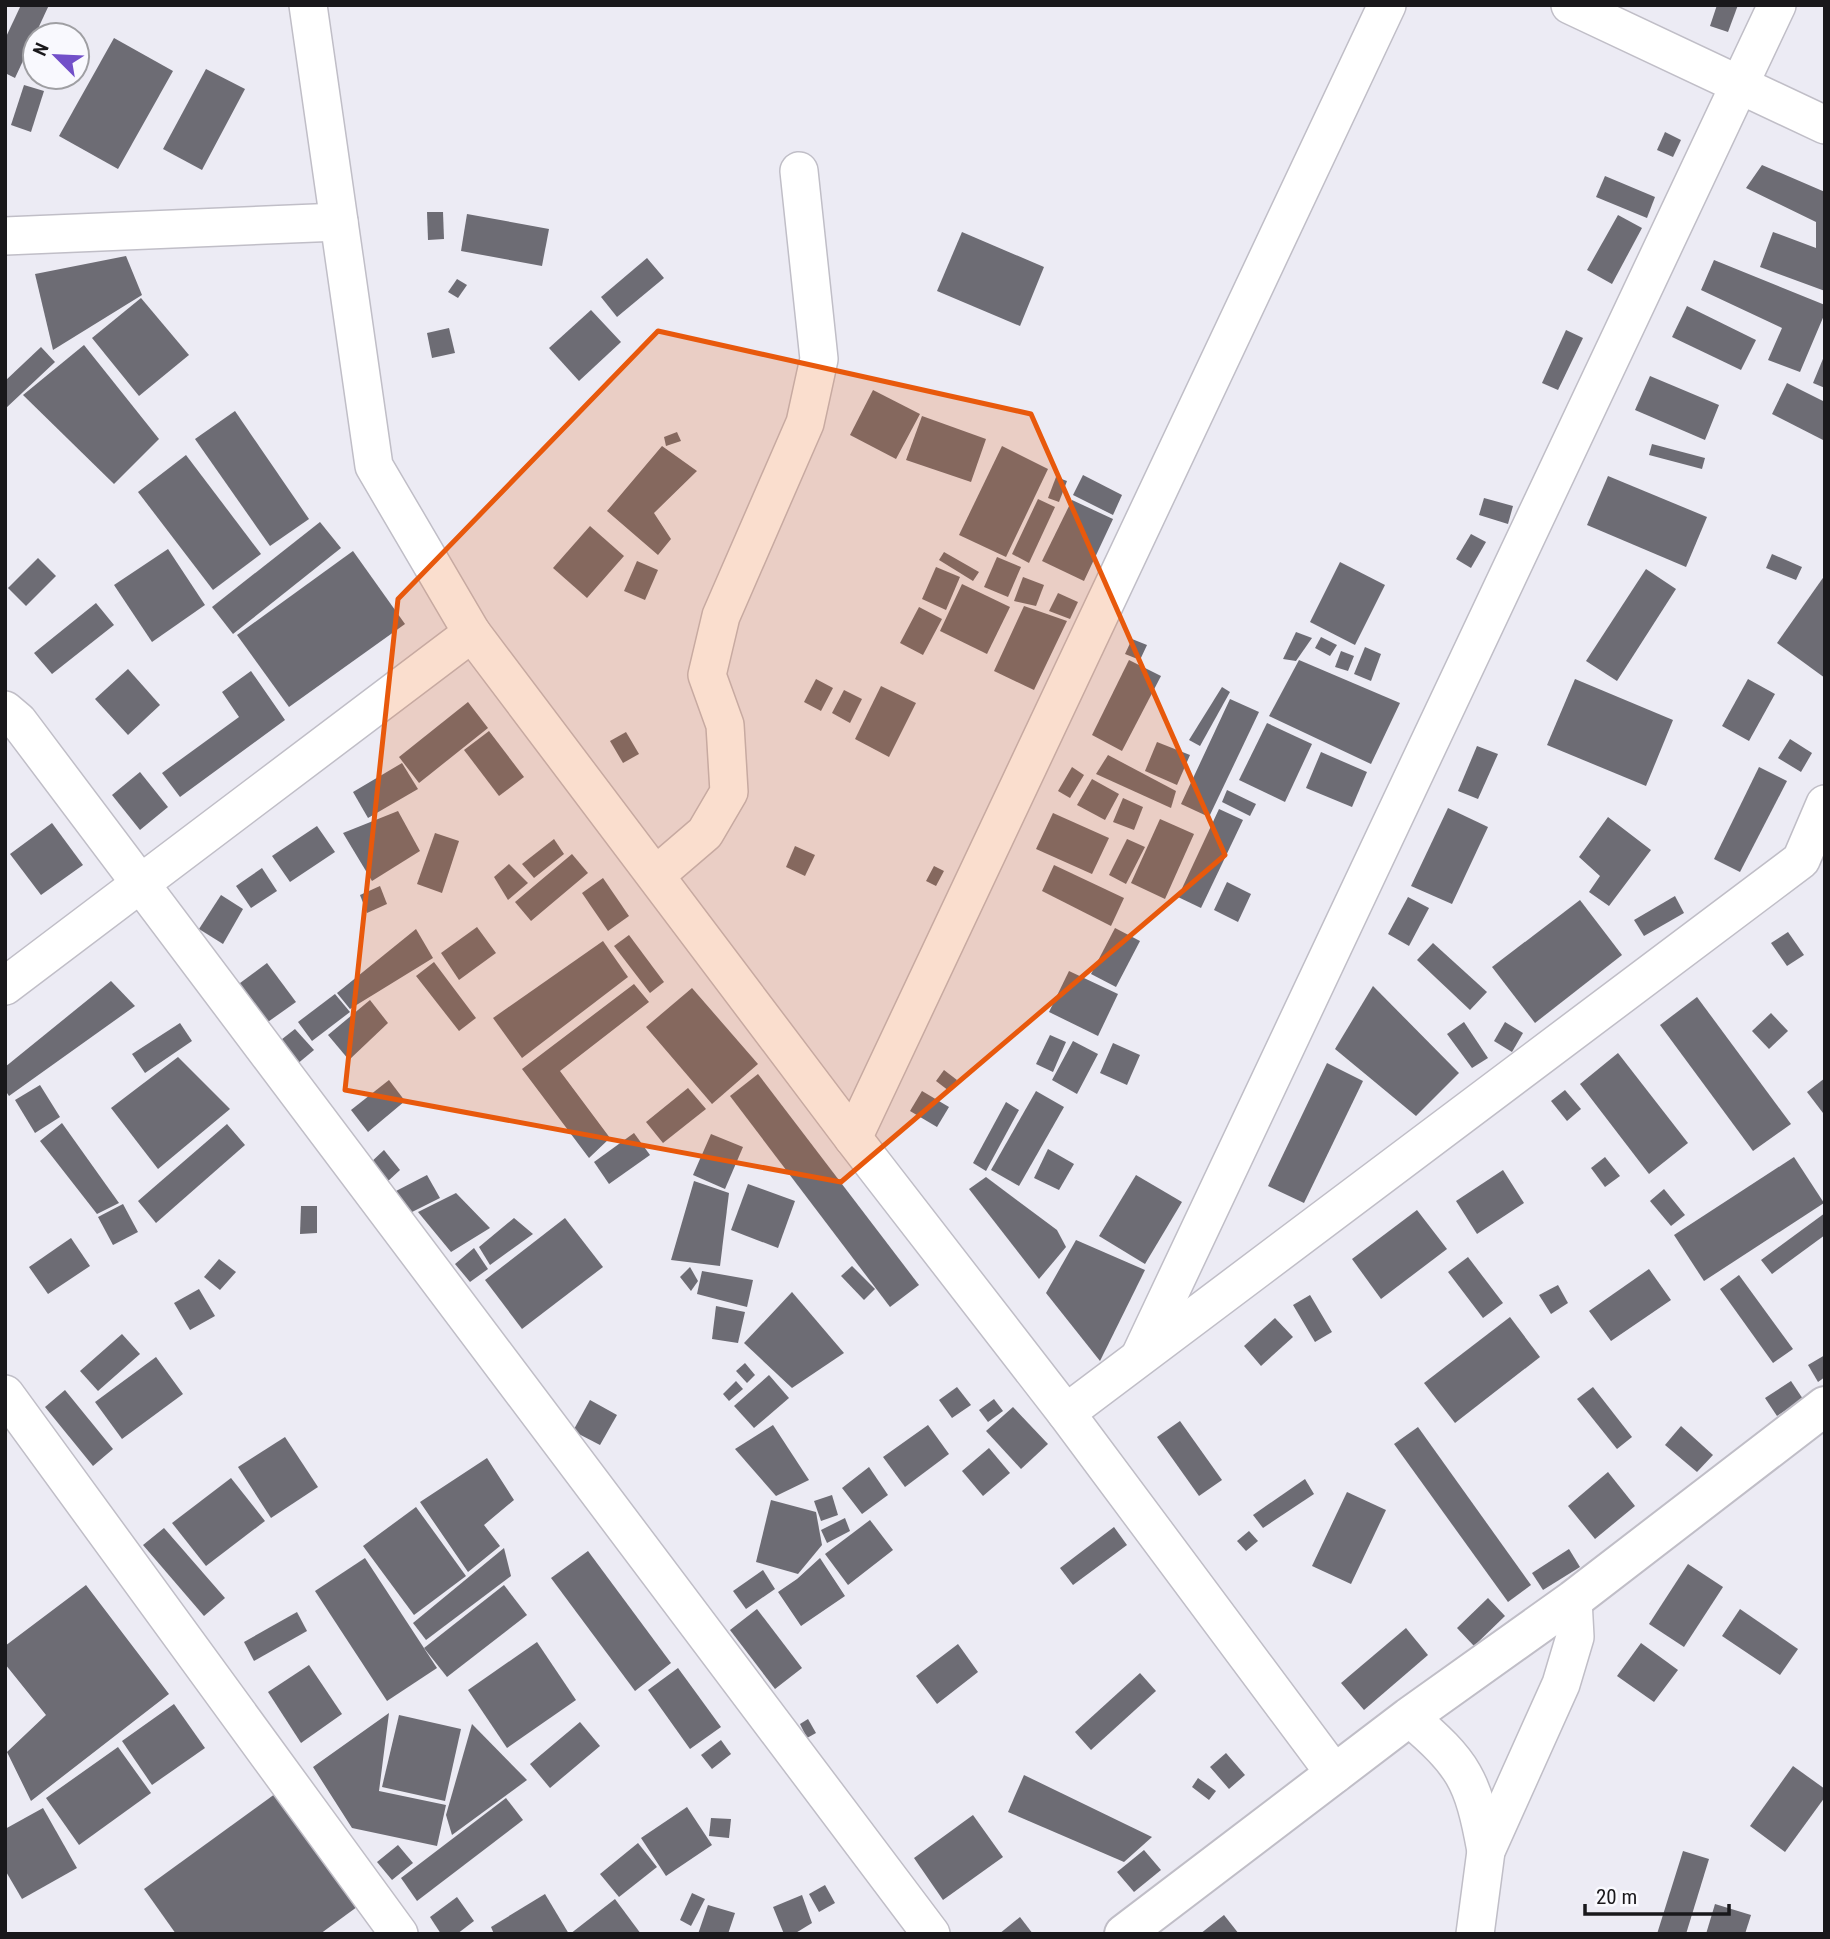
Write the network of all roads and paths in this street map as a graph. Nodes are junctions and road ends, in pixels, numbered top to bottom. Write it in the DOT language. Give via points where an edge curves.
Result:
graph roads {
  1 [pos="308,5"];
  2 [pos="1387,5"];
  3 [pos="1570,5"];
  4 [pos="1777,5"];
  5 [pos="1739,85"];
  6 [pos="1825,125"];
  7 [pos="799,171"];
  8 [pos="339,222"];
  9 [pos="5,236"];
  10 [pos="472,633"];
  11 [pos="5,710"];
  12 [pos="1825,804"];
  13 [pos="656,876"];
  14 [pos="141,884"];
  15 [pos="5,986"];
  16 [pos="853,1138"];
  17 [pos="1140,1356"];
  18 [pos="5,1394"];
  19 [pos="1825,1406"];
  20 [pos="1066,1413"];
  21 [pos="1573,1600"];
  22 [pos="1409,1717"];
  23 [pos="1335,1774"];
  24 [pos="1486,1851"];
  25 [pos="399,1934"];
  26 [pos="931,1934"];
  27 [pos="1124,1934"];
  28 [pos="1475,1934"];
  1 -- 8 [label="street"];
  2 -- 16 [label="street"];
  3 -- 5 [label="street"];
  4 -- 5 [label="street"];
  5 -- 6 [label="street"];
  5 -- 17 [label="street"];
  7 -- 13 [label="street" via="819,359 805,423 721,616 707,675 725,725 729,792 705,833"];
  8 -- 9 [label="street"];
  8 -- 10 [label="street" via="374,466"];
  10 -- 13 [label="street"];
  10 -- 14 [label="street"];
  11 -- 14 [label="street" via="18,720"];
  12 -- 17 [label="street" via="1801,860"];
  13 -- 16 [label="street"];
  14 -- 15 [label="street"];
  14 -- 26 [label="street"];
  16 -- 20 [label="street"];
  17 -- 20 [label="street"];
  18 -- 25 [label="street"];
  19 -- 21 [label="street"];
  20 -- 23 [label="street"];
  21 -- 22 [label="street"];
  21 -- 24 [label="street" via="1575,1637 1560,1684"];
  22 -- 23 [label="street"];
  22 -- 24 [label="street" via="1459,1766 1478,1808"];
  23 -- 27 [label="street"];
  24 -- 28 [label="street"];
}
